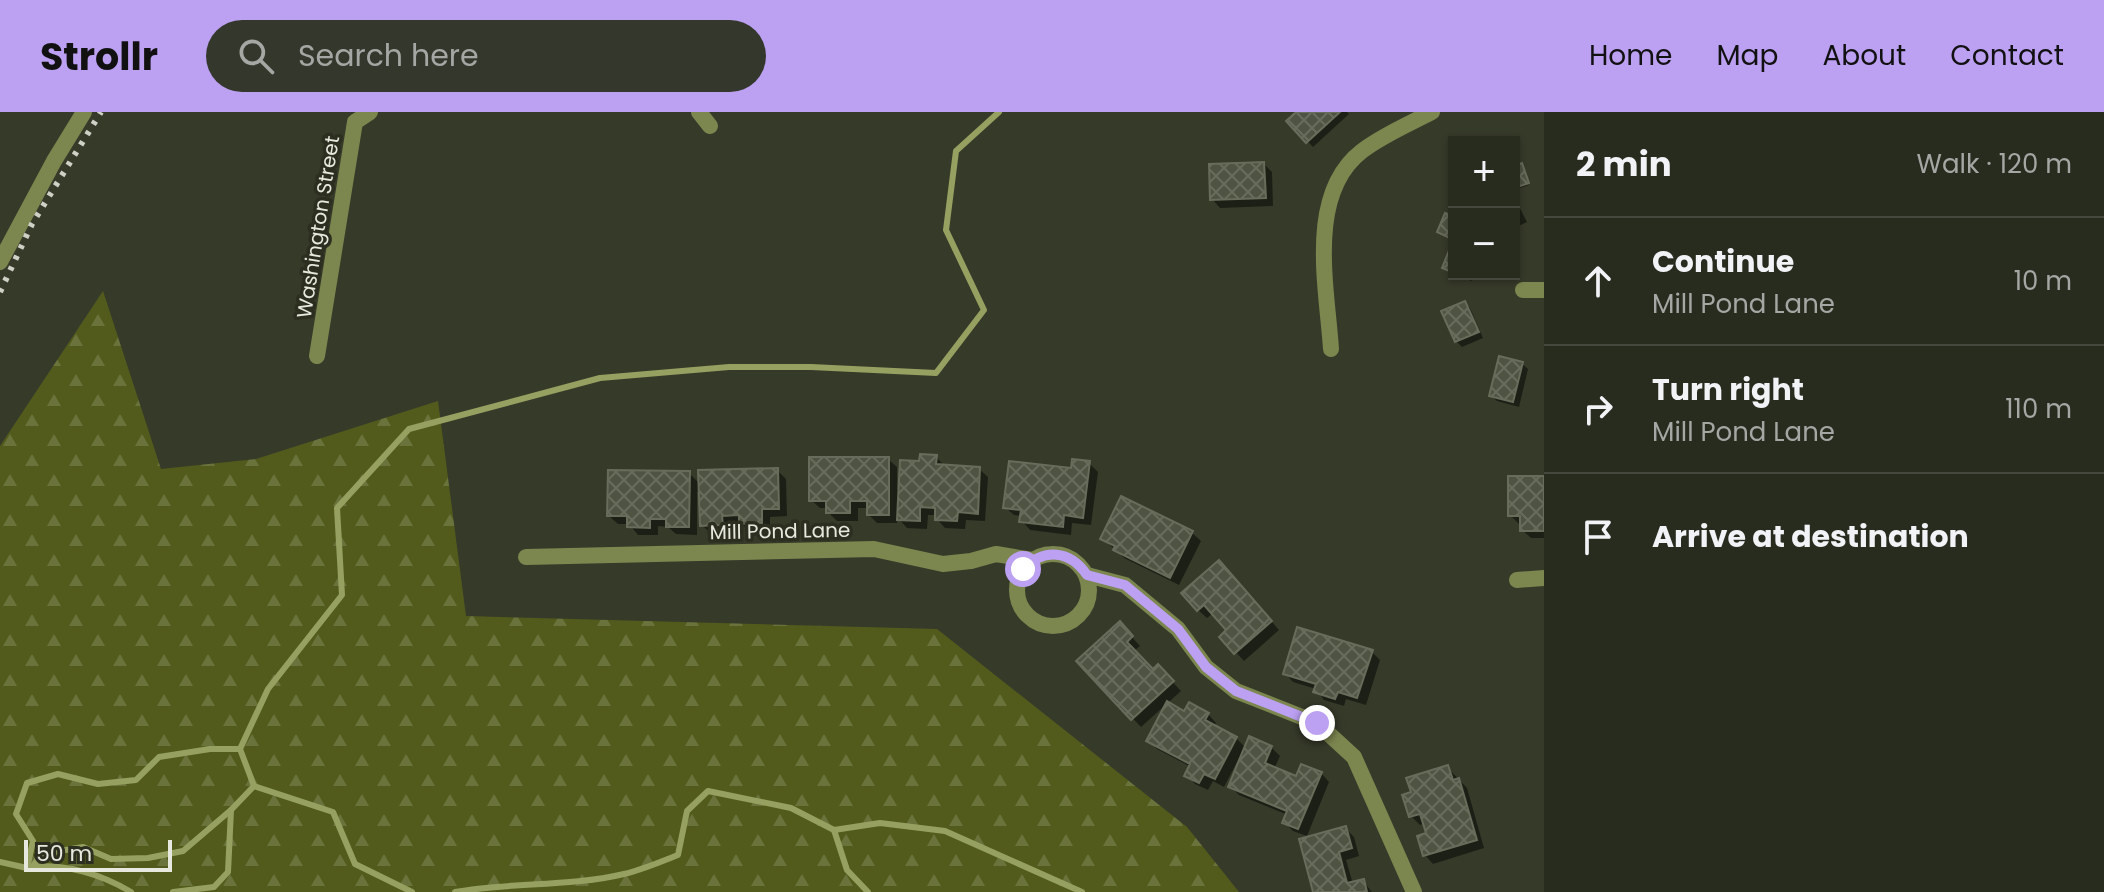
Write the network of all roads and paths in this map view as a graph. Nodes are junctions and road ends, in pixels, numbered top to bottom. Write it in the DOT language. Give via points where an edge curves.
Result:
graph roads {
  1 [pos="84,112"];
  2 [pos="370,112"];
  3 [pos="1432,112"];
  4 [pos="0,262"];
  5 [pos="1523,290"];
  6 [pos="1544,290"];
  7 [pos="1331,349"];
  8 [pos="317,356"];
  9 [pos="526,557"];
  10 [pos="1032,560"];
  11 [pos="1087,575"];
  12 [pos="1544,578"];
  13 [pos="1517,580"];
  14 [pos="1414,892"];
  1 -- 4 [label="street"];
  2 -- 8 [label="street, Washington Street" via="355,122"];
  3 -- 7 [label="street" via="1362,151 1331,191 1325,240"];
  5 -- 6 [label="street"];
  9 -- 10 [label="street, Mill Pond Lane" via="874,549 943,564 996,554"];
  10 -- 11 [label="street, Mill Pond Lane" via="1063,555"];
  10 -- 11 [label="street" via="1018,580 1019,603 1044,625 1068,624 1085,609"];
  11 -- 14 [label="street, Mill Pond Lane" via="1125,585 1178,629 1206,667 1236,691 1317,723 1354,757"];
  12 -- 13 [label="street"];
}
